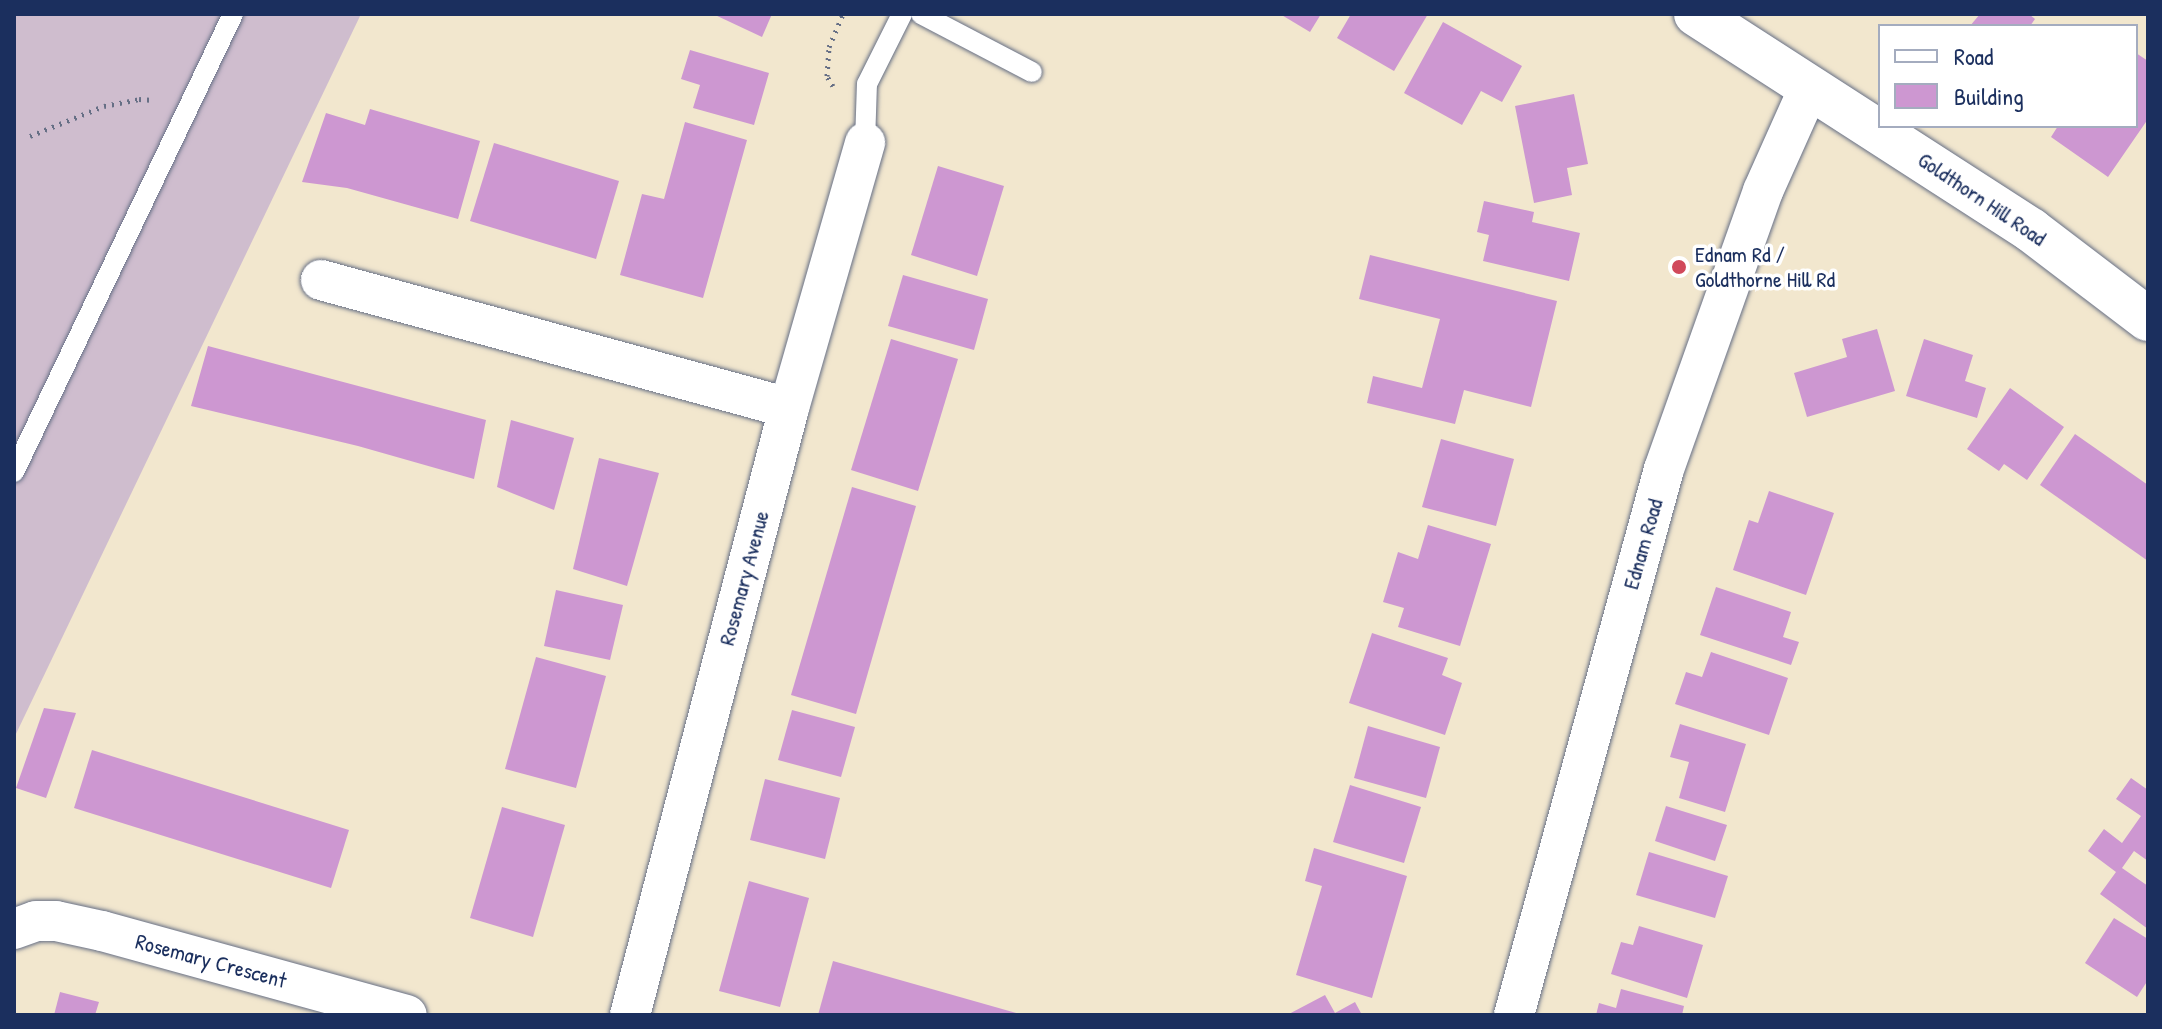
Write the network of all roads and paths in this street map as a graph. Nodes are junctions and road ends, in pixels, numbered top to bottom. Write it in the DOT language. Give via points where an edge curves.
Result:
graph roads {
  1 [pos="233,14"];
  2 [pos="902,14"];
  3 [pos="921,14"];
  4 [pos="1696,14"];
  5 [pos="1032,72"];
  6 [pos="1810,86"];
  7 [pos="186,113"];
  8 [pos="30,136"];
  9 [pos="865,143"];
  10 [pos="321,280"];
  11 [pos="2148,319"];
  12 [pos="789,408"];
  13 [pos="14,472"];
  14 [pos="14,929"];
  15 [pos="407,1015"];
  16 [pos="630,1015"];
  17 [pos="1514,1015"];
  1 -- 7 [label="lane"];
  2 -- 9 [label="lane" via="867,84"];
  3 -- 5 [label="lane"];
  4 -- 6 [label="main road, Goldthorn Hill Road"];
  6 -- 11 [label="main road, Goldthorn Hill Road" via="2031,230"];
  6 -- 17 [label="street, Ednam Road" via="1763,191 1664,469"];
  7 -- 8 [label="path" via="139,99 104,106"];
  7 -- 13 [label="lane"];
  9 -- 12 [label="street, Rosemary Avenue"];
  10 -- 12 [label="street"];
  12 -- 16 [label="street, Rosemary Avenue"];
  14 -- 15 [label="street, Rosemary Crescent" via="36,921 87,927"];
}
